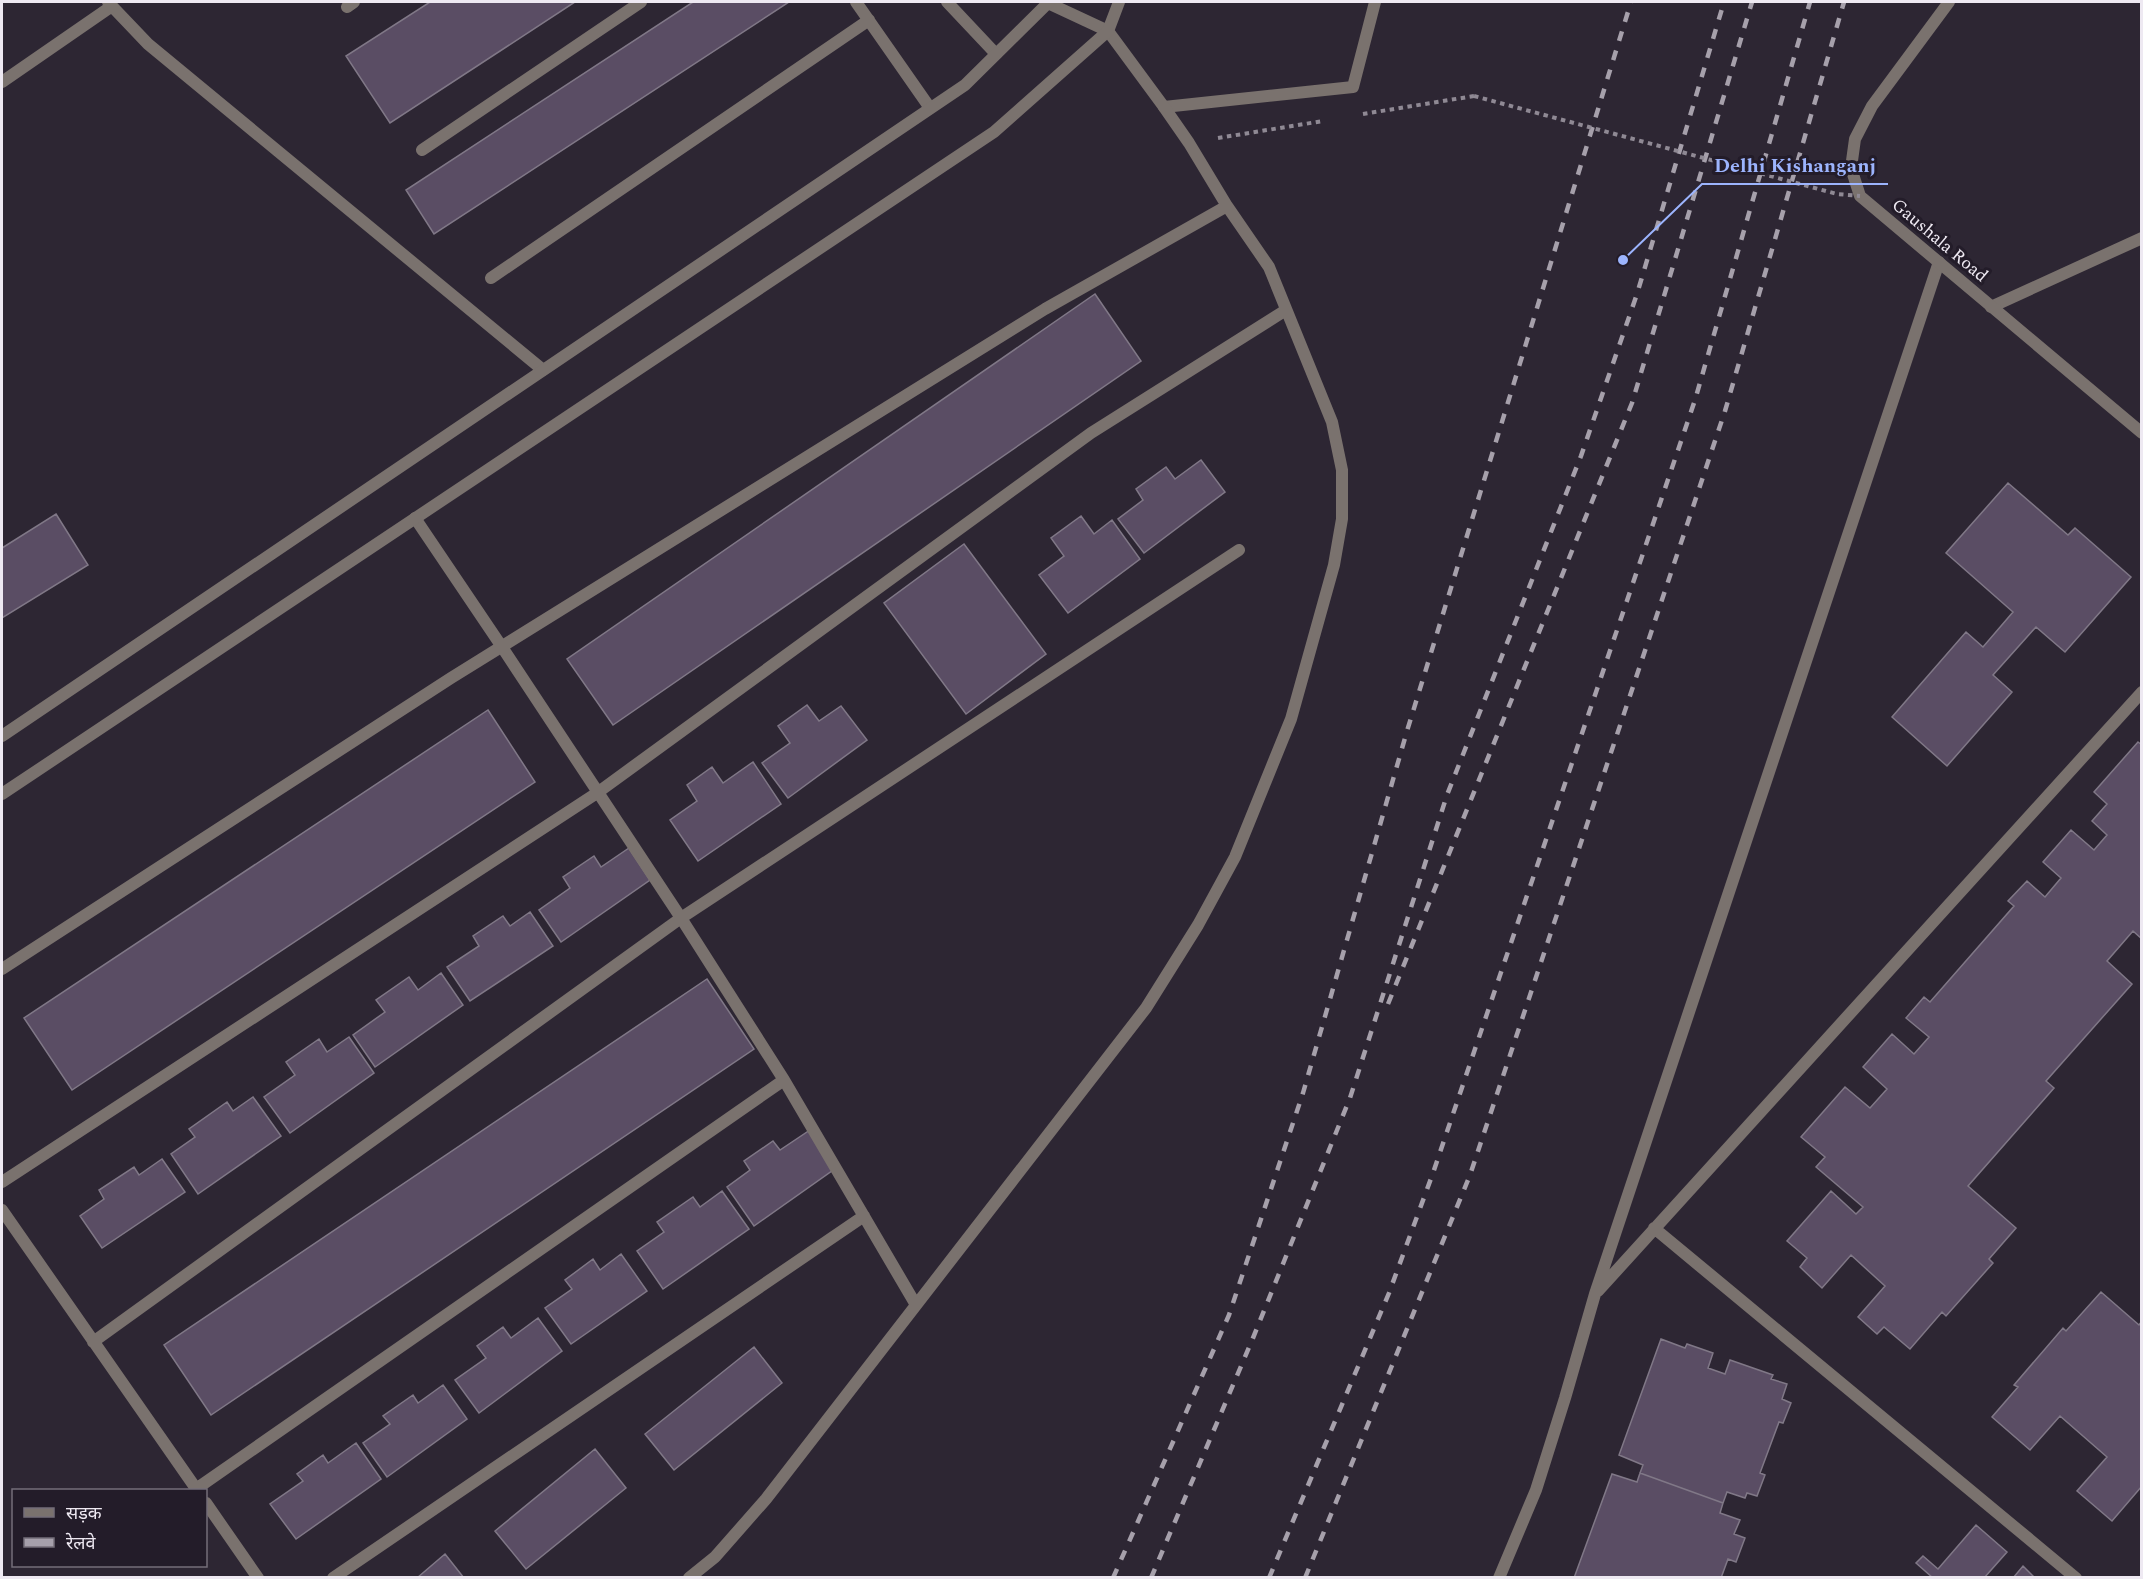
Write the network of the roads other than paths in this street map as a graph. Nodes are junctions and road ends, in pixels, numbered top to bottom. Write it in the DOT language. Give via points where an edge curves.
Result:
graph roads {
  1 [pos="640,2"];
  2 [pos="856,2"];
  3 [pos="947,2"];
  4 [pos="1049,2"];
  5 [pos="1119,2"];
  6 [pos="1375,2"];
  7 [pos="1949,2"];
  8 [pos="110,4"];
  9 [pos="869,20"];
  10 [pos="1108,31"];
  11 [pos="996,54"];
  12 [pos="2,82"];
  13 [pos="1164,107"];
  14 [pos="930,108"];
  15 [pos="422,150"];
  16 [pos="1227,206"];
  17 [pos="2142,238"];
  18 [pos="1940,262"];
  19 [pos="491,278"];
  20 [pos="1991,307"];
  21 [pos="1286,310"];
  22 [pos="543,370"];
  23 [pos="2142,433"];
  24 [pos="415,518"];
  25 [pos="1239,550"];
  26 [pos="502,647"];
  27 [pos="2142,692"];
  28 [pos="2,736"];
  29 [pos="597,793"];
  30 [pos="2,794"];
  31 [pos="681,918"];
  32 [pos="2,969"];
  33 [pos="784,1080"];
  34 [pos="2,1182"];
  35 [pos="2,1210"];
  36 [pos="864,1216"];
  37 [pos="1654,1228"];
  38 [pos="1595,1294"];
  39 [pos="916,1305"];
  40 [pos="93,1342"];
  41 [pos="196,1489"];
  42 [pos="198,1489"];
  43 [pos="207,1504"];
  44 [pos="258,1578"];
  45 [pos="333,1578"];
  46 [pos="689,1578"];
  47 [pos="1499,1578"];
  48 [pos="2076,1578"];
  1 -- 15 [label="street"];
  2 -- 9 [label="street"];
  3 -- 11 [label="street"];
  4 -- 10 [label="street"];
  4 -- 11 [label="street"];
  5 -- 10 [label="street"];
  6 -- 13 [label="street" via="1353,87"];
  7 -- 18 [label="street, Gaushala Road" via="1872,106 1855,139 1851,168 1860,196"];
  8 -- 12 [label="street"];
  8 -- 22 [label="street" via="148,44"];
  9 -- 14 [label="street"];
  9 -- 19 [label="street"];
  10 -- 13 [label="street"];
  10 -- 24 [label="street" via="994,132"];
  11 -- 14 [label="street" via="965,85"];
  13 -- 16 [label="street"];
  14 -- 22 [label="street"];
  16 -- 21 [label="street" via="1269,267"];
  16 -- 26 [label="street" via="1045,309"];
  17 -- 20 [label="street"];
  18 -- 20 [label="street, Gaushala Road"];
  18 -- 38 [label="street"];
  20 -- 23 [label="street, Gaushala Road"];
  21 -- 29 [label="street" via="1090,432"];
  21 -- 39 [label="street" via="1332,422 1342,470 1342,519 1334,565 1291,719 1235,857 1146,1008"];
  22 -- 28 [label="street"];
  24 -- 26 [label="street"];
  24 -- 30 [label="street"];
  25 -- 31 [label="street"];
  26 -- 29 [label="street"];
  26 -- 32 [label="street"];
  27 -- 37 [label="street"];
  29 -- 31 [label="street"];
  29 -- 34 [label="street"];
  31 -- 33 [label="street"];
  31 -- 40 [label="street"];
  33 -- 36 [label="street"];
  33 -- 42 [label="street"];
  35 -- 40 [label="street"];
  36 -- 39 [label="street"];
  36 -- 45 [label="street"];
  37 -- 38 [label="street"];
  37 -- 48 [label="street"];
  38 -- 47 [label="street" via="1536,1490"];
  39 -- 46 [label="street" via="766,1499 715,1557"];
  40 -- 41 [label="street"];
  43 -- 44 [label="street"];
}
